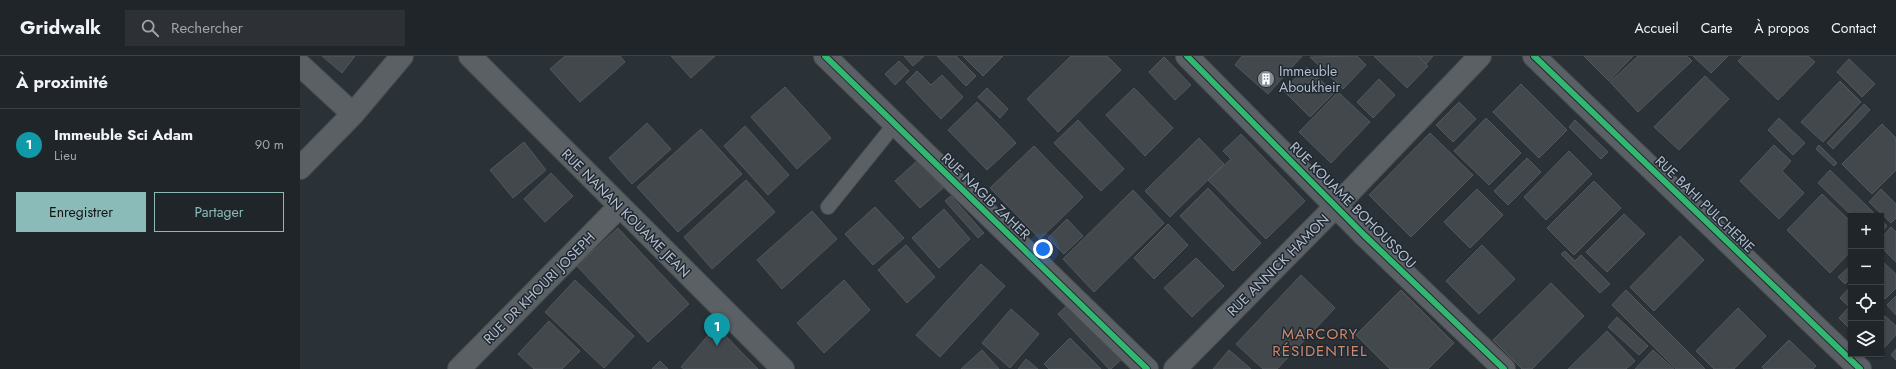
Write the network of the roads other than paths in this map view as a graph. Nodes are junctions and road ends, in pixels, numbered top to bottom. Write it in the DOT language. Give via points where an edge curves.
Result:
graph roads {
  1 [pos="402,56"];
  2 [pos="470,56"];
  3 [pos="825,56"];
  4 [pos="1187,56"];
  5 [pos="1480,56"];
  6 [pos="1534,56"];
  7 [pos="300,64"];
  8 [pos="353,114"];
  9 [pos="895,124"];
  10 [pos="300,168"];
  11 [pos="1336,206"];
  12 [pos="619,207"];
  13 [pos="828,207"];
  14 [pos="459,369"];
  15 [pos="783,369"];
  16 [pos="1147,369"];
  17 [pos="1174,369"];
  18 [pos="1504,369"];
  19 [pos="1860,369"];
  1 -- 8 [label="street"];
  2 -- 12 [label="street, RUE NANAN KOUAME JEAN"];
  3 -- 9 [label="street, RUE NAGIB ZAHER"];
  4 -- 11 [label="street, RUE KOUAME BOHOUSSOU"];
  5 -- 11 [label="street, RUE ANNICK HAMON"];
  6 -- 19 [label="street, RUE BAHI PULCHERIE"];
  7 -- 8 [label="street"];
  8 -- 10 [label="street"];
  9 -- 13 [label="lane"];
  9 -- 16 [label="street, RUE NAGIB ZAHER"];
  11 -- 17 [label="street, RUE ANNICK HAMON"];
  11 -- 18 [label="street, RUE KOUAME BOHOUSSOU"];
  12 -- 14 [label="street, RUE DR KHOURI JOSEPH"];
  12 -- 15 [label="street, RUE NANAN KOUAME JEAN"];
}
